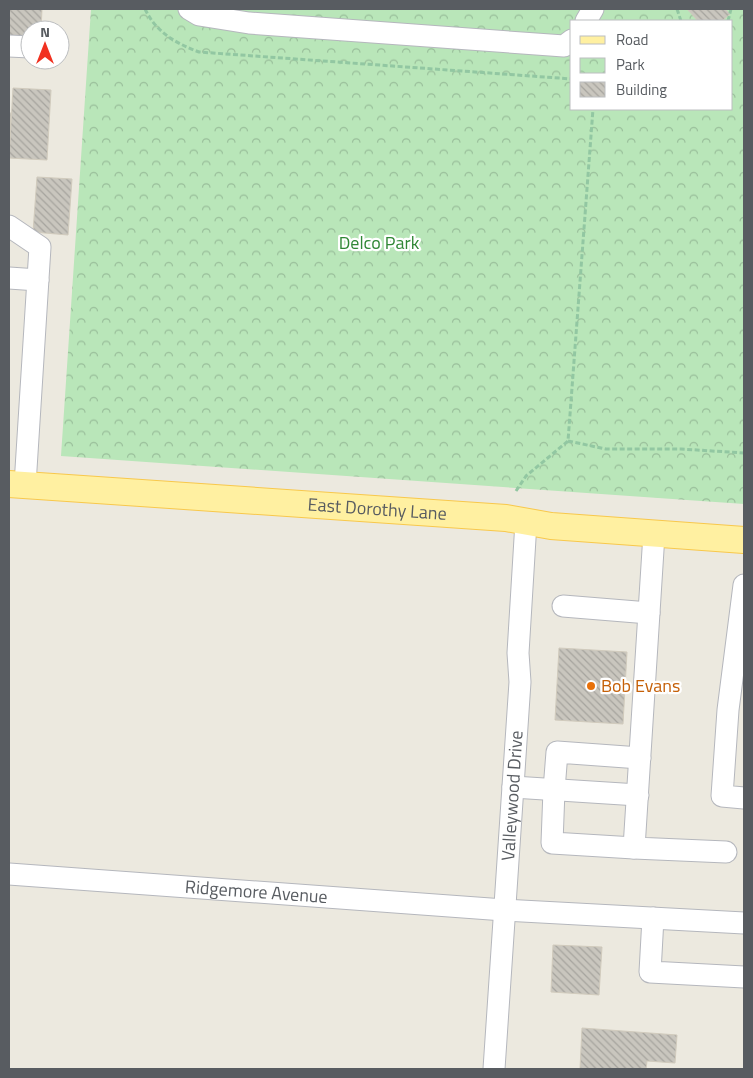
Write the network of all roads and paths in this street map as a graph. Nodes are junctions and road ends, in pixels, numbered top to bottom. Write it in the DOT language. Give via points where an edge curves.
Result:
graph roads {
  1 [pos="145,9"];
  2 [pos="189,9"];
  3 [pos="593,9"];
  4 [pos="256,16"];
  5 [pos="587,20"];
  6 [pos="570,42"];
  7 [pos="570,79"];
  8 [pos="593,110"];
  9 [pos="9,226"];
  10 [pos="9,278"];
  11 [pos="38,280"];
  12 [pos="568,441"];
  13 [pos="744,453"];
  14 [pos="17,484"];
  15 [pos="516,491"];
  16 [pos="526,522"];
  17 [pos="654,534"];
  18 [pos="744,540"];
  19 [pos="744,585"];
  20 [pos="563,606"];
  21 [pos="649,613"];
  22 [pos="640,758"];
  23 [pos="513,787"];
  24 [pos="554,790"];
  25 [pos="638,795"];
  26 [pos="744,798"];
  27 [pos="634,848"];
  28 [pos="726,852"];
  29 [pos="9,874"];
  30 [pos="504,910"];
  31 [pos="653,918"];
  32 [pos="744,923"];
  33 [pos="744,977"];
  34 [pos="494,1069"];
  1 -- 7 [label="path" via="161,32 182,46 199,52"];
  2 -- 4 [label="street" via="199,15"];
  3 -- 5 [label="street"];
  4 -- 6 [label="street" via="564,46"];
  8 -- 12 [label="path"];
  9 -- 11 [label="street" via="40,247"];
  10 -- 11 [label="street"];
  11 -- 14 [label="street"];
  12 -- 13 [label="path" via="606,450"];
  12 -- 15 [label="path" via="526,476"];
  14 -- 16 [label="main road, East Dorothy Lane"];
  16 -- 17 [label="main road, East Dorothy Lane"];
  16 -- 23 [label="street, Valleywood Drive"];
  17 -- 18 [label="main road, East Dorothy Lane"];
  17 -- 21 [label="street"];
  19 -- 26 [label="street" via="728,710 722,796"];
  20 -- 21 [label="street"];
  21 -- 22 [label="street"];
  22 -- 24 [label="street" via="558,752"];
  22 -- 25 [label="street"];
  23 -- 24 [label="street"];
  23 -- 30 [label="street, Valleywood Drive"];
  24 -- 25 [label="street"];
  24 -- 27 [label="street" via="552,843"];
  25 -- 27 [label="street"];
  27 -- 28 [label="street"];
  29 -- 30 [label="street, Ridgemore Avenue"];
  30 -- 31 [label="street, Ridgemore Avenue"];
  30 -- 34 [label="street, Valleywood Drive"];
  31 -- 32 [label="street, Ridgemore Avenue"];
  31 -- 33 [label="street" via="650,972"];
}
